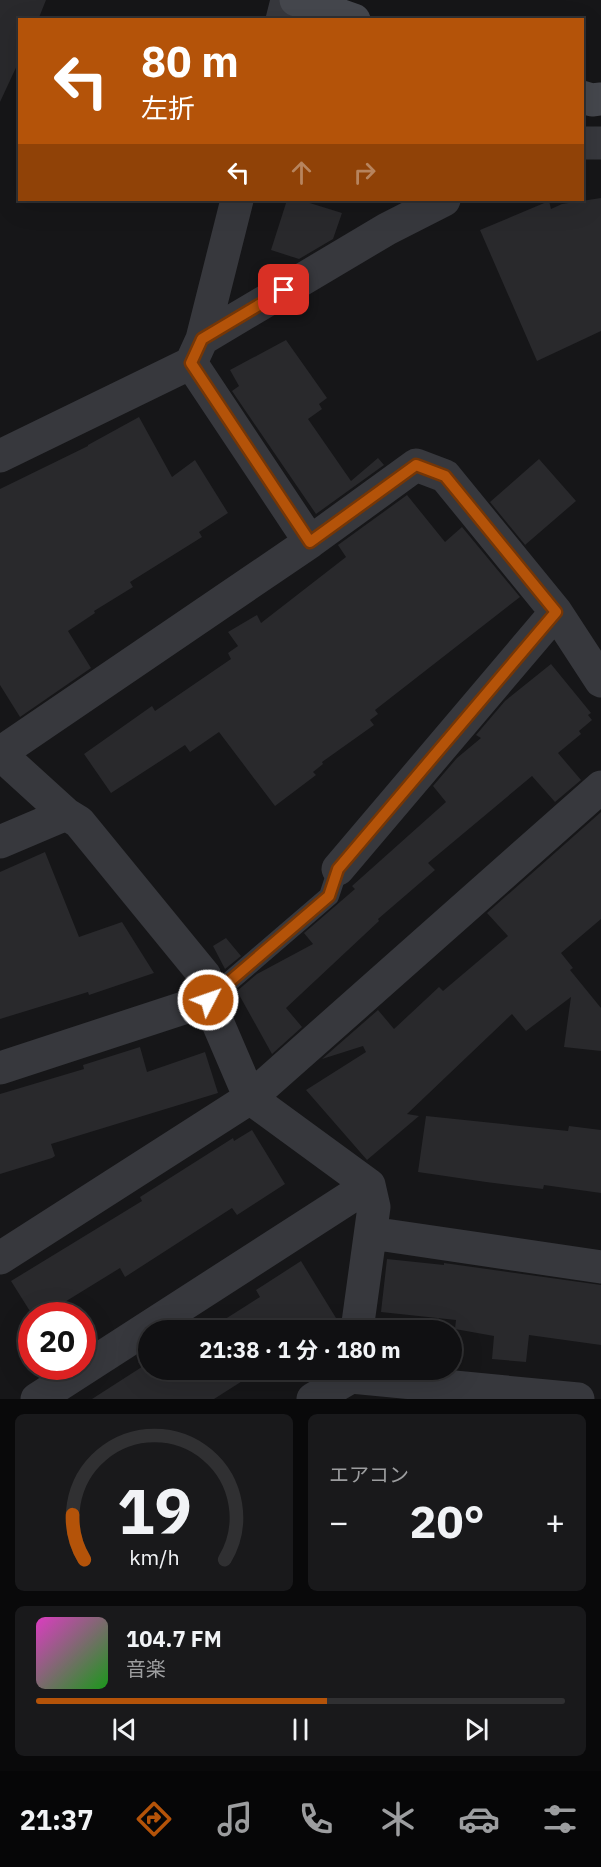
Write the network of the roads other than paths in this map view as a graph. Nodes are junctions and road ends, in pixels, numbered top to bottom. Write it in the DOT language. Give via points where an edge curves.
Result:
graph roads {
  1 [pos="287,0"];
  2 [pos="296,0"];
  3 [pos="282,18"];
  4 [pos="348,18"];
  5 [pos="584,98"];
  6 [pos="601,99"];
  7 [pos="584,143"];
  8 [pos="601,143"];
  9 [pos="237,201"];
  10 [pos="442,201"];
  11 [pos="196,351"];
  12 [pos="0,456"];
  13 [pos="310,542"];
  14 [pos="556,612"];
  15 [pos="601,681"];
  16 [pos="0,753"];
  17 [pos="601,787"];
  18 [pos="66,814"];
  19 [pos="0,842"];
  20 [pos="338,869"];
  21 [pos="208,1000"];
  22 [pos="0,1068"];
  23 [pos="250,1098"];
  24 [pos="369,1185"];
  25 [pos="371,1233"];
  26 [pos="0,1258"];
  27 [pos="601,1267"];
  28 [pos="358,1320"];
  29 [pos="341,1380"];
  30 [pos="412,1380"];
  31 [pos="37,1399"];
  32 [pos="313,1399"];
  33 [pos="578,1399"];
  1 -- 3 [label="street"];
  2 -- 4 [label="street"];
  5 -- 6 [label="street"];
  7 -- 8 [label="street"];
  9 -- 11 [label="street"];
  10 -- 11 [label="street" via="387,229"];
  11 -- 12 [label="street"];
  11 -- 13 [label="street"];
  13 -- 14 [label="street" via="416,465 445,476"];
  13 -- 16 [label="street"];
  14 -- 15 [label="street"];
  14 -- 20 [label="street"];
  16 -- 18 [label="street"];
  17 -- 23 [label="street"];
  18 -- 19 [label="street"];
  18 -- 21 [label="street" via="79,822 205,976"];
  20 -- 21 [label="lane" via="329,896"];
  21 -- 22 [label="street"];
  21 -- 23 [label="street"];
  23 -- 24 [label="street"];
  23 -- 26 [label="street"];
  24 -- 25 [label="street" via="374,1207"];
  24 -- 31 [label="street"];
  25 -- 27 [label="street"];
  25 -- 28 [label="street"];
  29 -- 32 [label="street"];
  30 -- 33 [label="street"];
}
